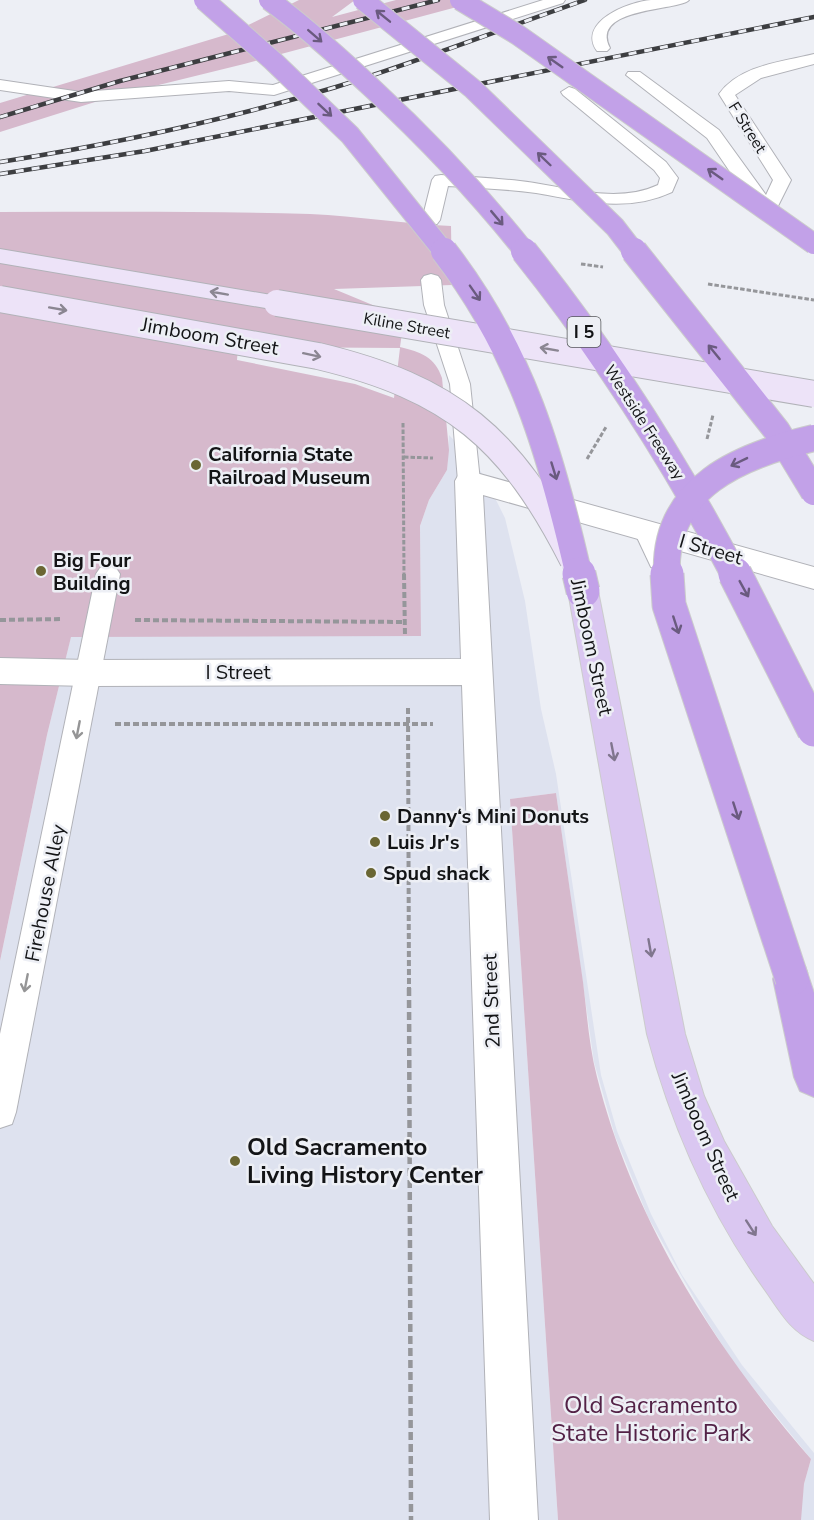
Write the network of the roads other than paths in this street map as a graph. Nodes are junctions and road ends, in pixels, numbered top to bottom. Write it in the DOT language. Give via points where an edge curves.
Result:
graph roads {
  1 [pos="204,0"];
  2 [pos="269,0"];
  3 [pos="363,0"];
  4 [pos="460,0"];
  5 [pos="558,0"];
  6 [pos="682,0"];
  7 [pos="602,48"];
  8 [pos="814,59"];
  9 [pos="634,75"];
  10 [pos="0,85"];
  11 [pos="569,92"];
  12 [pos="768,208"];
  13 [pos="431,220"];
  14 [pos="814,235"];
  15 [pos="814,244"];
  16 [pos="0,256"];
  17 [pos="431,280"];
  18 [pos="0,299"];
  19 [pos="814,394"];
  20 [pos="777,431"];
  21 [pos="814,438"];
  22 [pos="814,464"];
  23 [pos="468,481"];
  24 [pos="814,492"];
  25 [pos="108,574"];
  26 [pos="814,578"];
  27 [pos="583,591"];
  28 [pos="0,671"];
  29 [pos="477,672"];
  30 [pos="89,673"];
  31 [pos="814,730"];
  32 [pos="814,1077"];
  33 [pos="0,1112"];
  34 [pos="814,1318"];
  35 [pos="514,1520"];
  1 -- 27 [label="highway, one-way, bridge" via="339,124 386,178 482,303 509,353 543,434"];
  2 -- 31 [label="highway, Westside Freeway / I 5, one-way, bridge" via="400,111 457,168 552,286 629,393 679,473 750,600"];
  20 -- 3 [label="highway, one-way, bridge" via="615,227 473,90"];
  15 -- 4 [label="highway, one-way, bridge" via="518,35"];
  5 -- 10 [label="lane" via="274,90 230,86 90,97"];
  6 -- 7 [label="lane" via="618,14 599,33"];
  8 -- 12 [label="lane, F Street" via="750,76 727,94 782,180"];
  9 -- 12 [label="lane" via="713,134 754,195"];
  11 -- 13 [label="lane" via="660,166 669,178 666,188 641,199 603,198 441,180"];
  12 -- 14 [label="lane"];
  19 -- 16 [label="main road, Kiline Street, one-way, bridge"];
  17 -- 23 [label="lane" via="434,305 460,384"];
  18 -- 27 [label="main road, Jimboom Street, one-way, bridge" via="284,349 361,367 415,386 470,422 524,479 560,533"];
  20 -- 22 [label="highway, bridge"];
  20 -- 24 [label="highway, bridge"];
  21 -- 32 [label="highway, one-way, bridge" via="758,453 704,484 686,504 672,529 665,578 669,605 792,979"];
  23 -- 26 [label="street, I Street" via="643,543"];
  23 -- 29 [label="street, 2nd Street"];
  25 -- 30 [label="lane, Firehouse Alley"];
  27 -- 34 [label="main road, Jimboom Street, one-way" via="666,1034 684,1096 737,1207"];
  28 -- 30 [label="street, I Street"];
  29 -- 30 [label="street, I Street"];
  29 -- 35 [label="street, 2nd Street"];
  30 -- 33 [label="lane, Firehouse Alley, one-way"];
}
